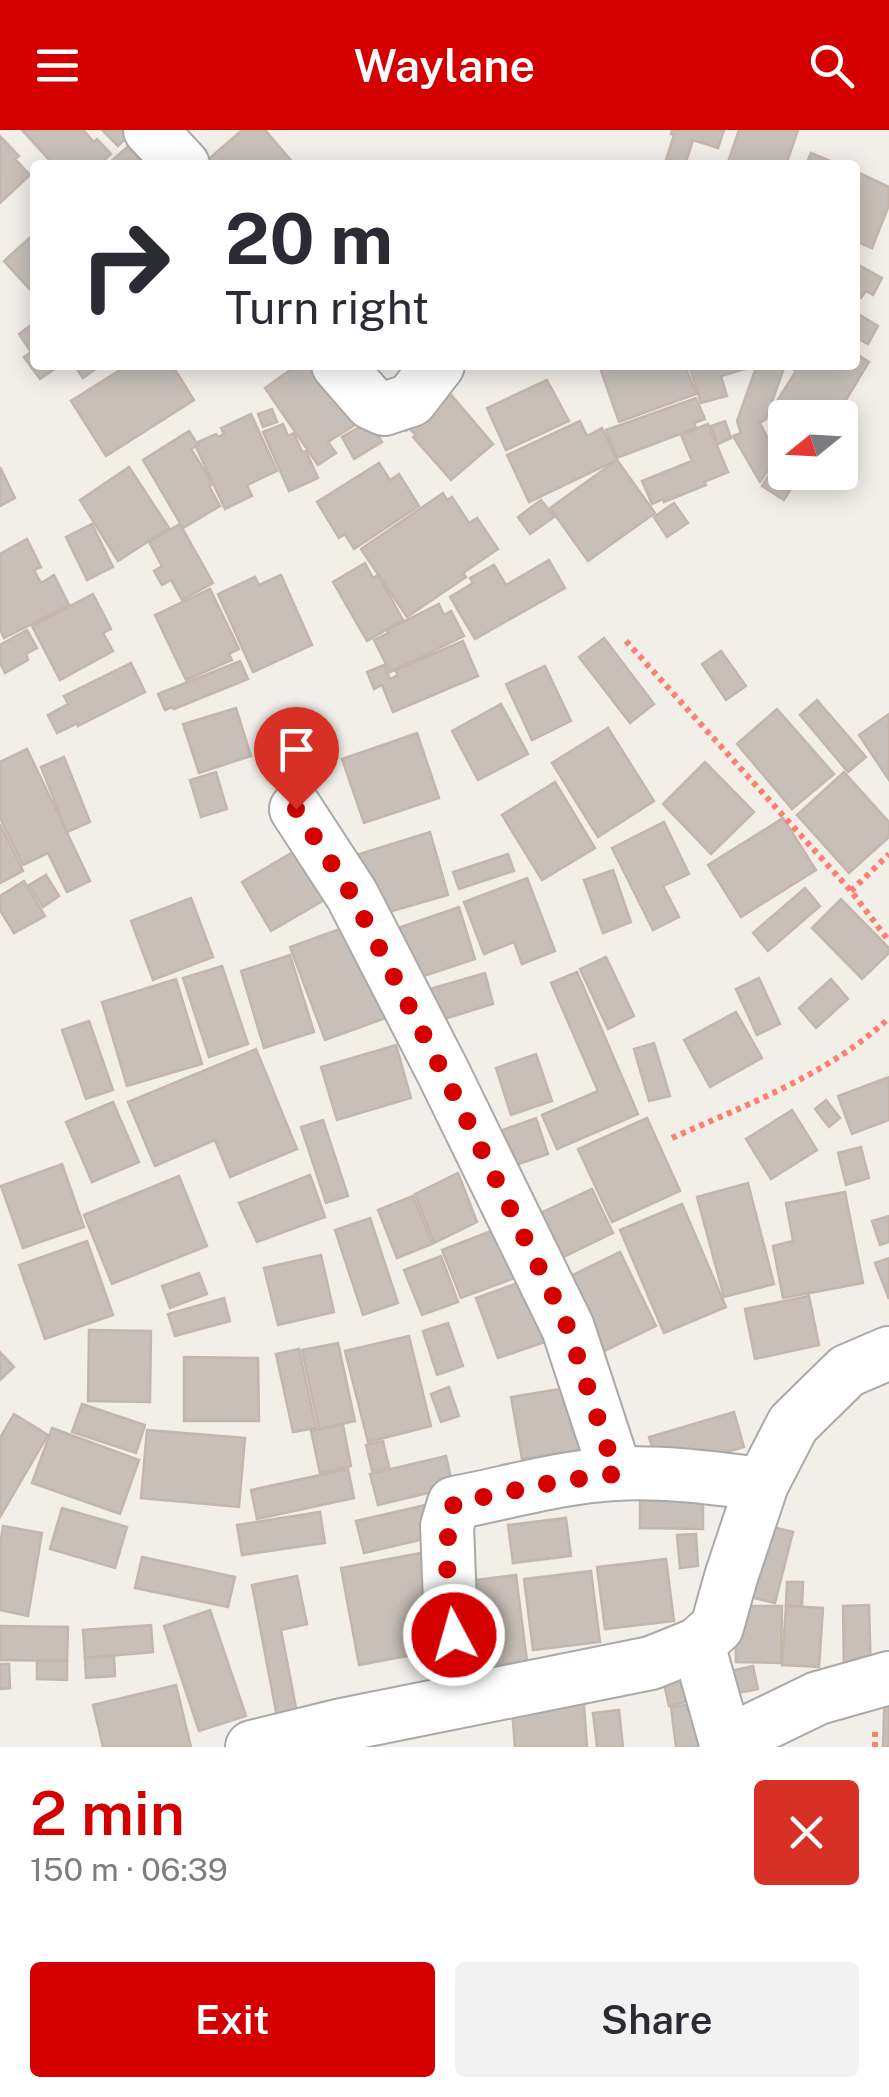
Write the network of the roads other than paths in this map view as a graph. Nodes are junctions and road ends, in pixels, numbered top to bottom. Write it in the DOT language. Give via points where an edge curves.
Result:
graph roads {
  1 [pos="150,130"];
  2 [pos="178,160"];
  3 [pos="342,370"];
  4 [pos="434,370"];
  5 [pos="296,809"];
  6 [pos="889,1353"];
  7 [pos="616,1474"];
  8 [pos="762,1484"];
  9 [pos="698,1644"];
  10 [pos="889,1678"];
  11 [pos="462,1699"];
  12 [pos="340,1736"];
  13 [pos="727,1744"];
  14 [pos="252,1747"];
  1 -- 2 [label="street"];
  3 -- 4 [label="street" via="371,404 384,409 411,400"];
  5 -- 7 [label="street" via="352,895 544,1277 568,1328"];
  6 -- 8 [label="street" via="846,1370 793,1424"];
  7 -- 8 [label="street"];
  7 -- 11 [label="street" via="454,1503 447,1526 450,1604"];
  8 -- 9 [label="street" via="717,1626"];
  9 -- 11 [label="street" via="651,1663"];
  9 -- 13 [label="street"];
  10 -- 13 [label="street" via="818,1698"];
  11 -- 12 [label="street"];
  12 -- 14 [label="street"];
}
